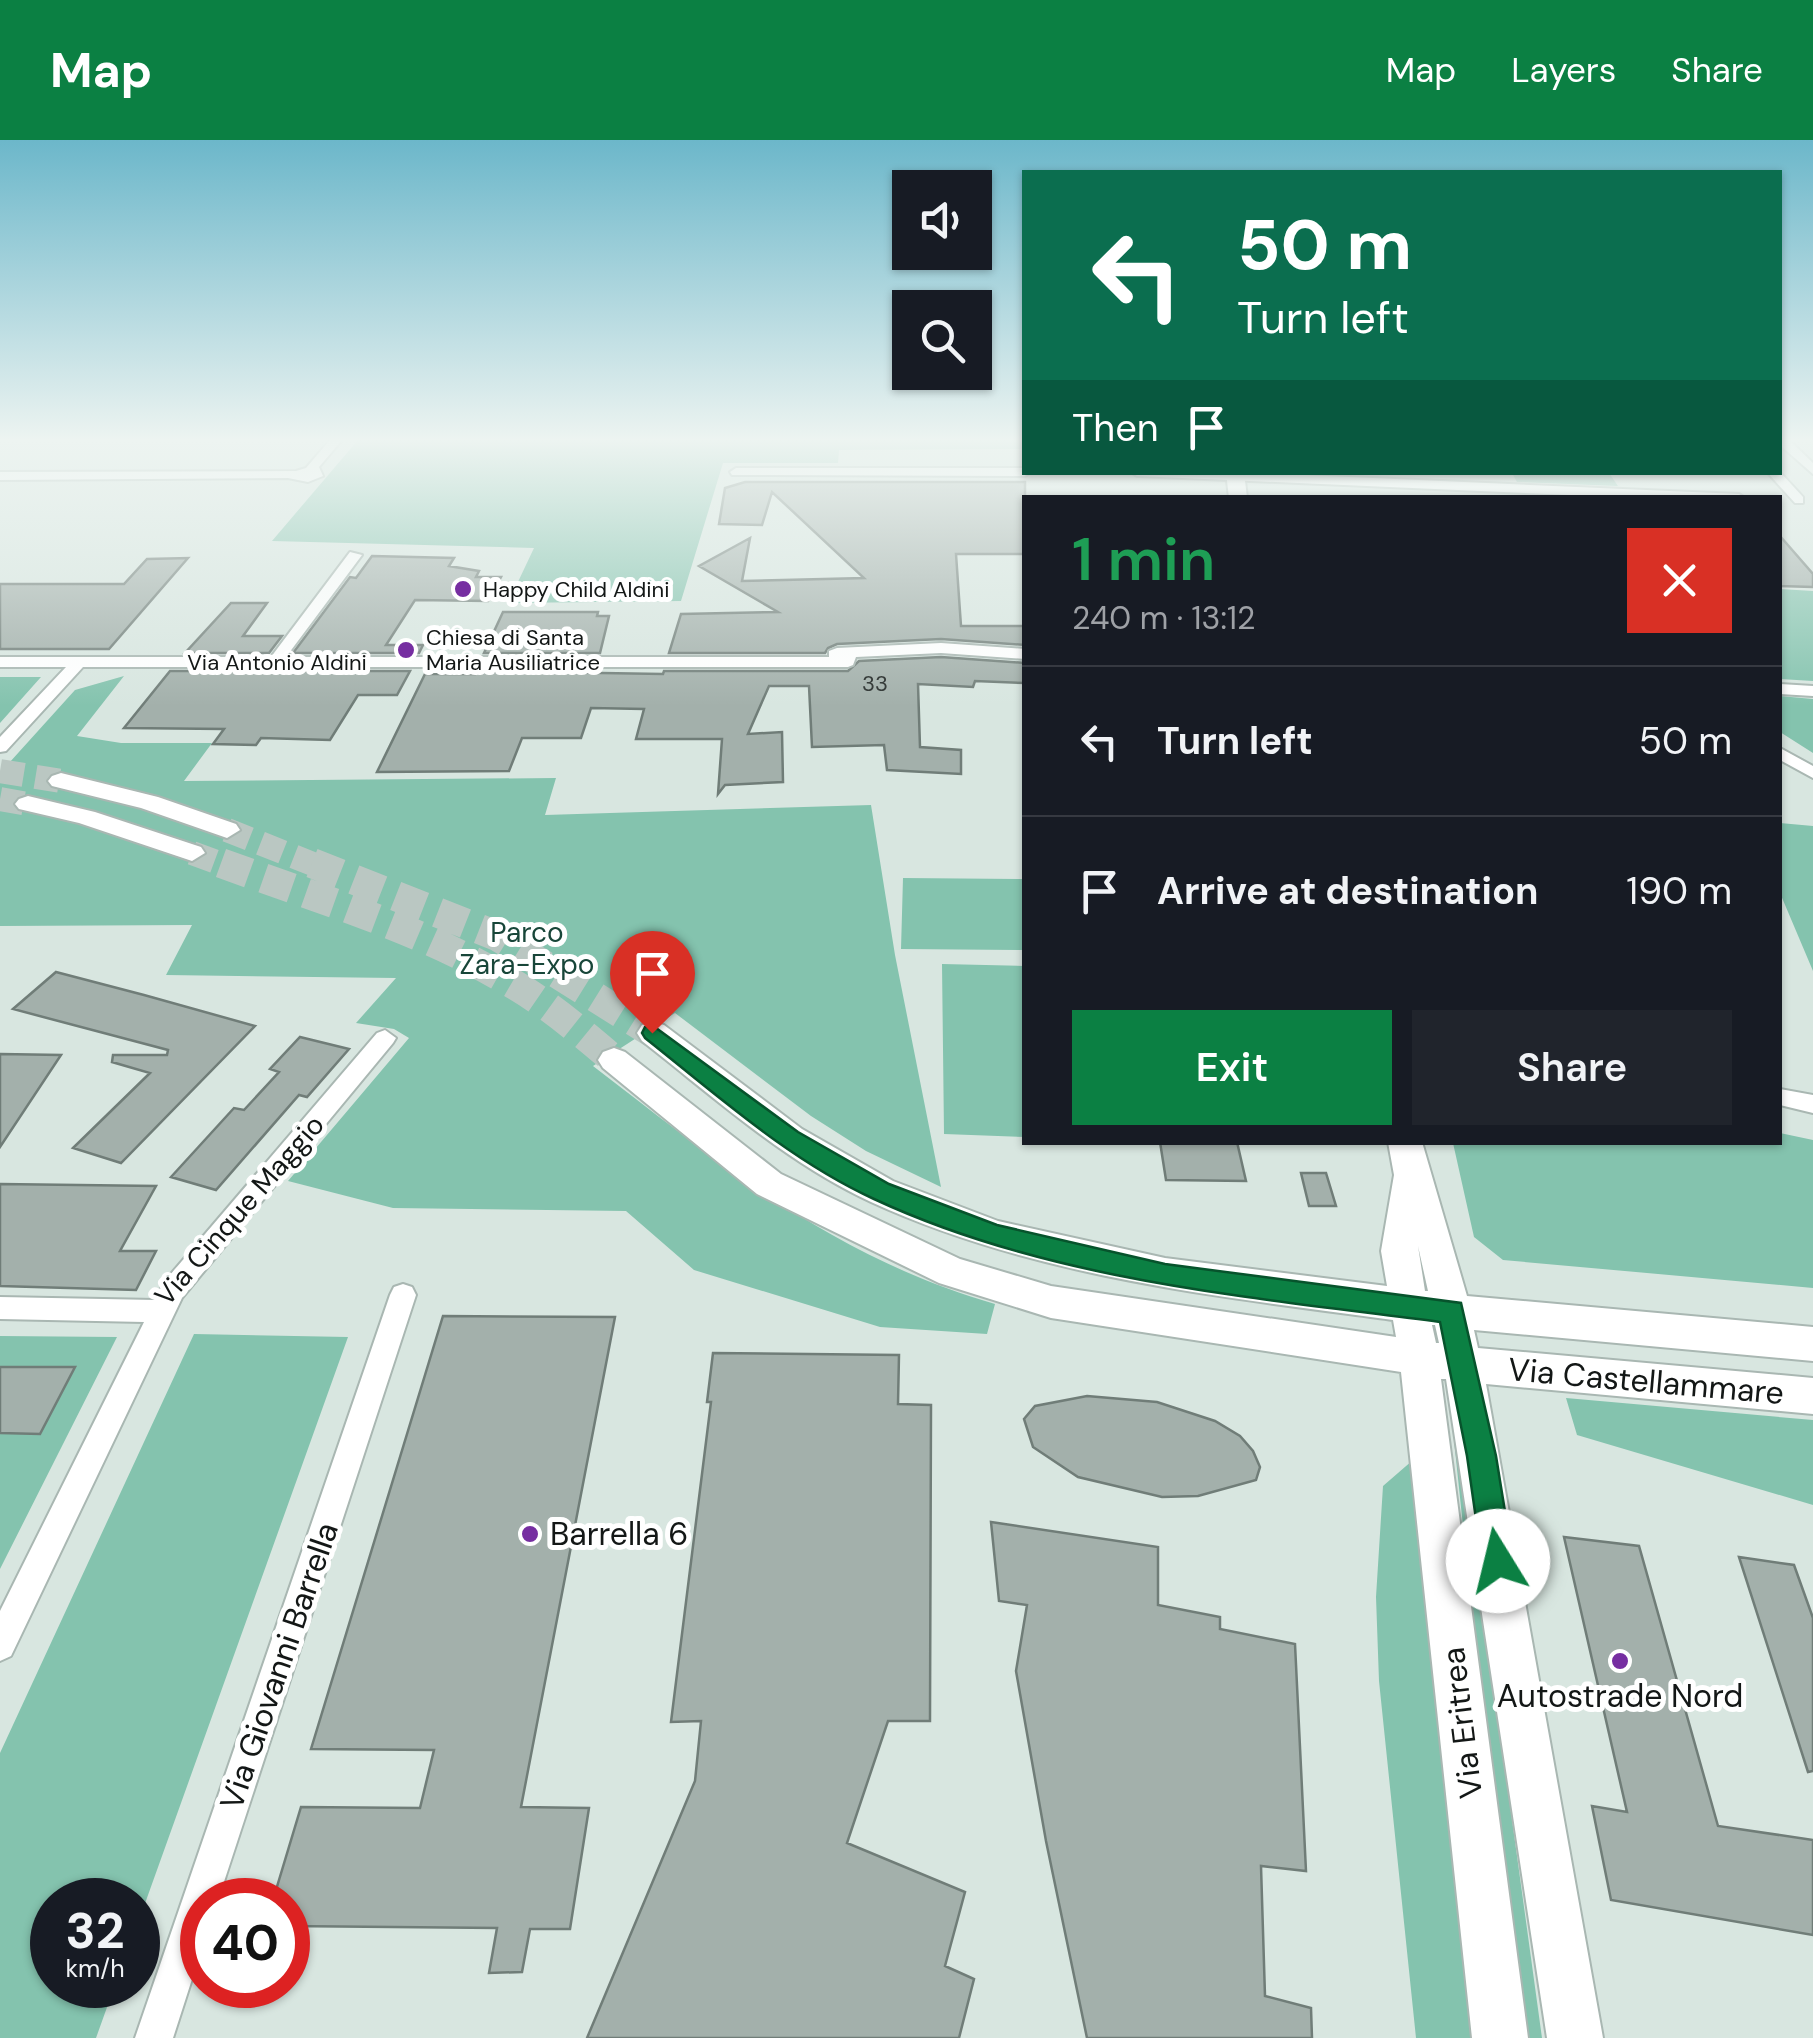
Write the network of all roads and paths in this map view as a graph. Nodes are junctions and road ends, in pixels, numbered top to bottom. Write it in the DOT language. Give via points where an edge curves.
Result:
graph roads {
  1 [pos="355,555"];
  2 [pos="1022,654"];
  3 [pos="0,662"];
  4 [pos="79,662"];
  5 [pos="275,662"];
  6 [pos="1782,689"];
  7 [pos="1813,691"];
  8 [pos="0,747"];
  9 [pos="1782,754"];
  10 [pos="1813,774"];
  11 [pos="61,781"];
  12 [pos="28,804"];
  13 [pos="227,830"];
  14 [pos="192,853"];
  15 [pos="652,1033"];
  16 [pos="385,1038"];
  17 [pos="614,1060"];
  18 [pos="1782,1097"];
  19 [pos="1813,1104"];
  20 [pos="1407,1156"];
  21 [pos="404,1295"];
  22 [pos="1410,1306"];
  23 [pos="0,1308"];
  24 [pos="160,1311"];
  25 [pos="1452,1312"];
  26 [pos="1813,1344"];
  27 [pos="1440,1360"];
  28 [pos="1813,1396"];
  29 [pos="0,1646"];
  30 [pos="1553,1923"];
  31 [pos="154,2038"];
  32 [pos="1500,2038"];
  33 [pos="1575,2038"];
  34 [pos="1594,2038"];
  1 -- 5 [label="street"];
  2 -- 5 [label="street, Via Antonio Aldini" via="940,648 837,653 848,662"];
  3 -- 4 [label="street, Via Antonio Aldini"];
  4 -- 5 [label="street, Via Antonio Aldini"];
  4 -- 8 [label="street"];
  6 -- 7 [label="street"];
  9 -- 10 [label="street"];
  11 -- 13 [label="street"];
  12 -- 14 [label="street"];
  15 -- 22 [label="street, Via Castellammare" via="805,1147 881,1191 995,1235 1165,1274"];
  16 -- 24 [label="street, Via Cinque Maggio"];
  17 -- 27 [label="street, Via Castellammare" via="770,1184 952,1272 1051,1302 1156,1321"];
  18 -- 19 [label="street"];
  20 -- 22 [label="street, Via Eritrea" via="1399,1251"];
  20 -- 25 [label="street, Via Eritrea"];
  21 -- 31 [label="street, Via Giovanni Barrella"];
  22 -- 25 [label="street, Via Castellammare"];
  22 -- 27 [label="street, Via Eritrea"];
  23 -- 24 [label="street, Via Cinque Maggio"];
  24 -- 29 [label="street"];
  25 -- 26 [label="street, Via Castellammare"];
  25 -- 27 [label="street, Via Eritrea"];
  27 -- 28 [label="street, Via Castellammare"];
  27 -- 30 [label="street, Via Eritrea" via="1482,1456"];
  27 -- 32 [label="street, Via Eritrea"];
  30 -- 33 [label="street, Via Eritrea"];
  30 -- 34 [label="street, Via Eritrea"];
}
